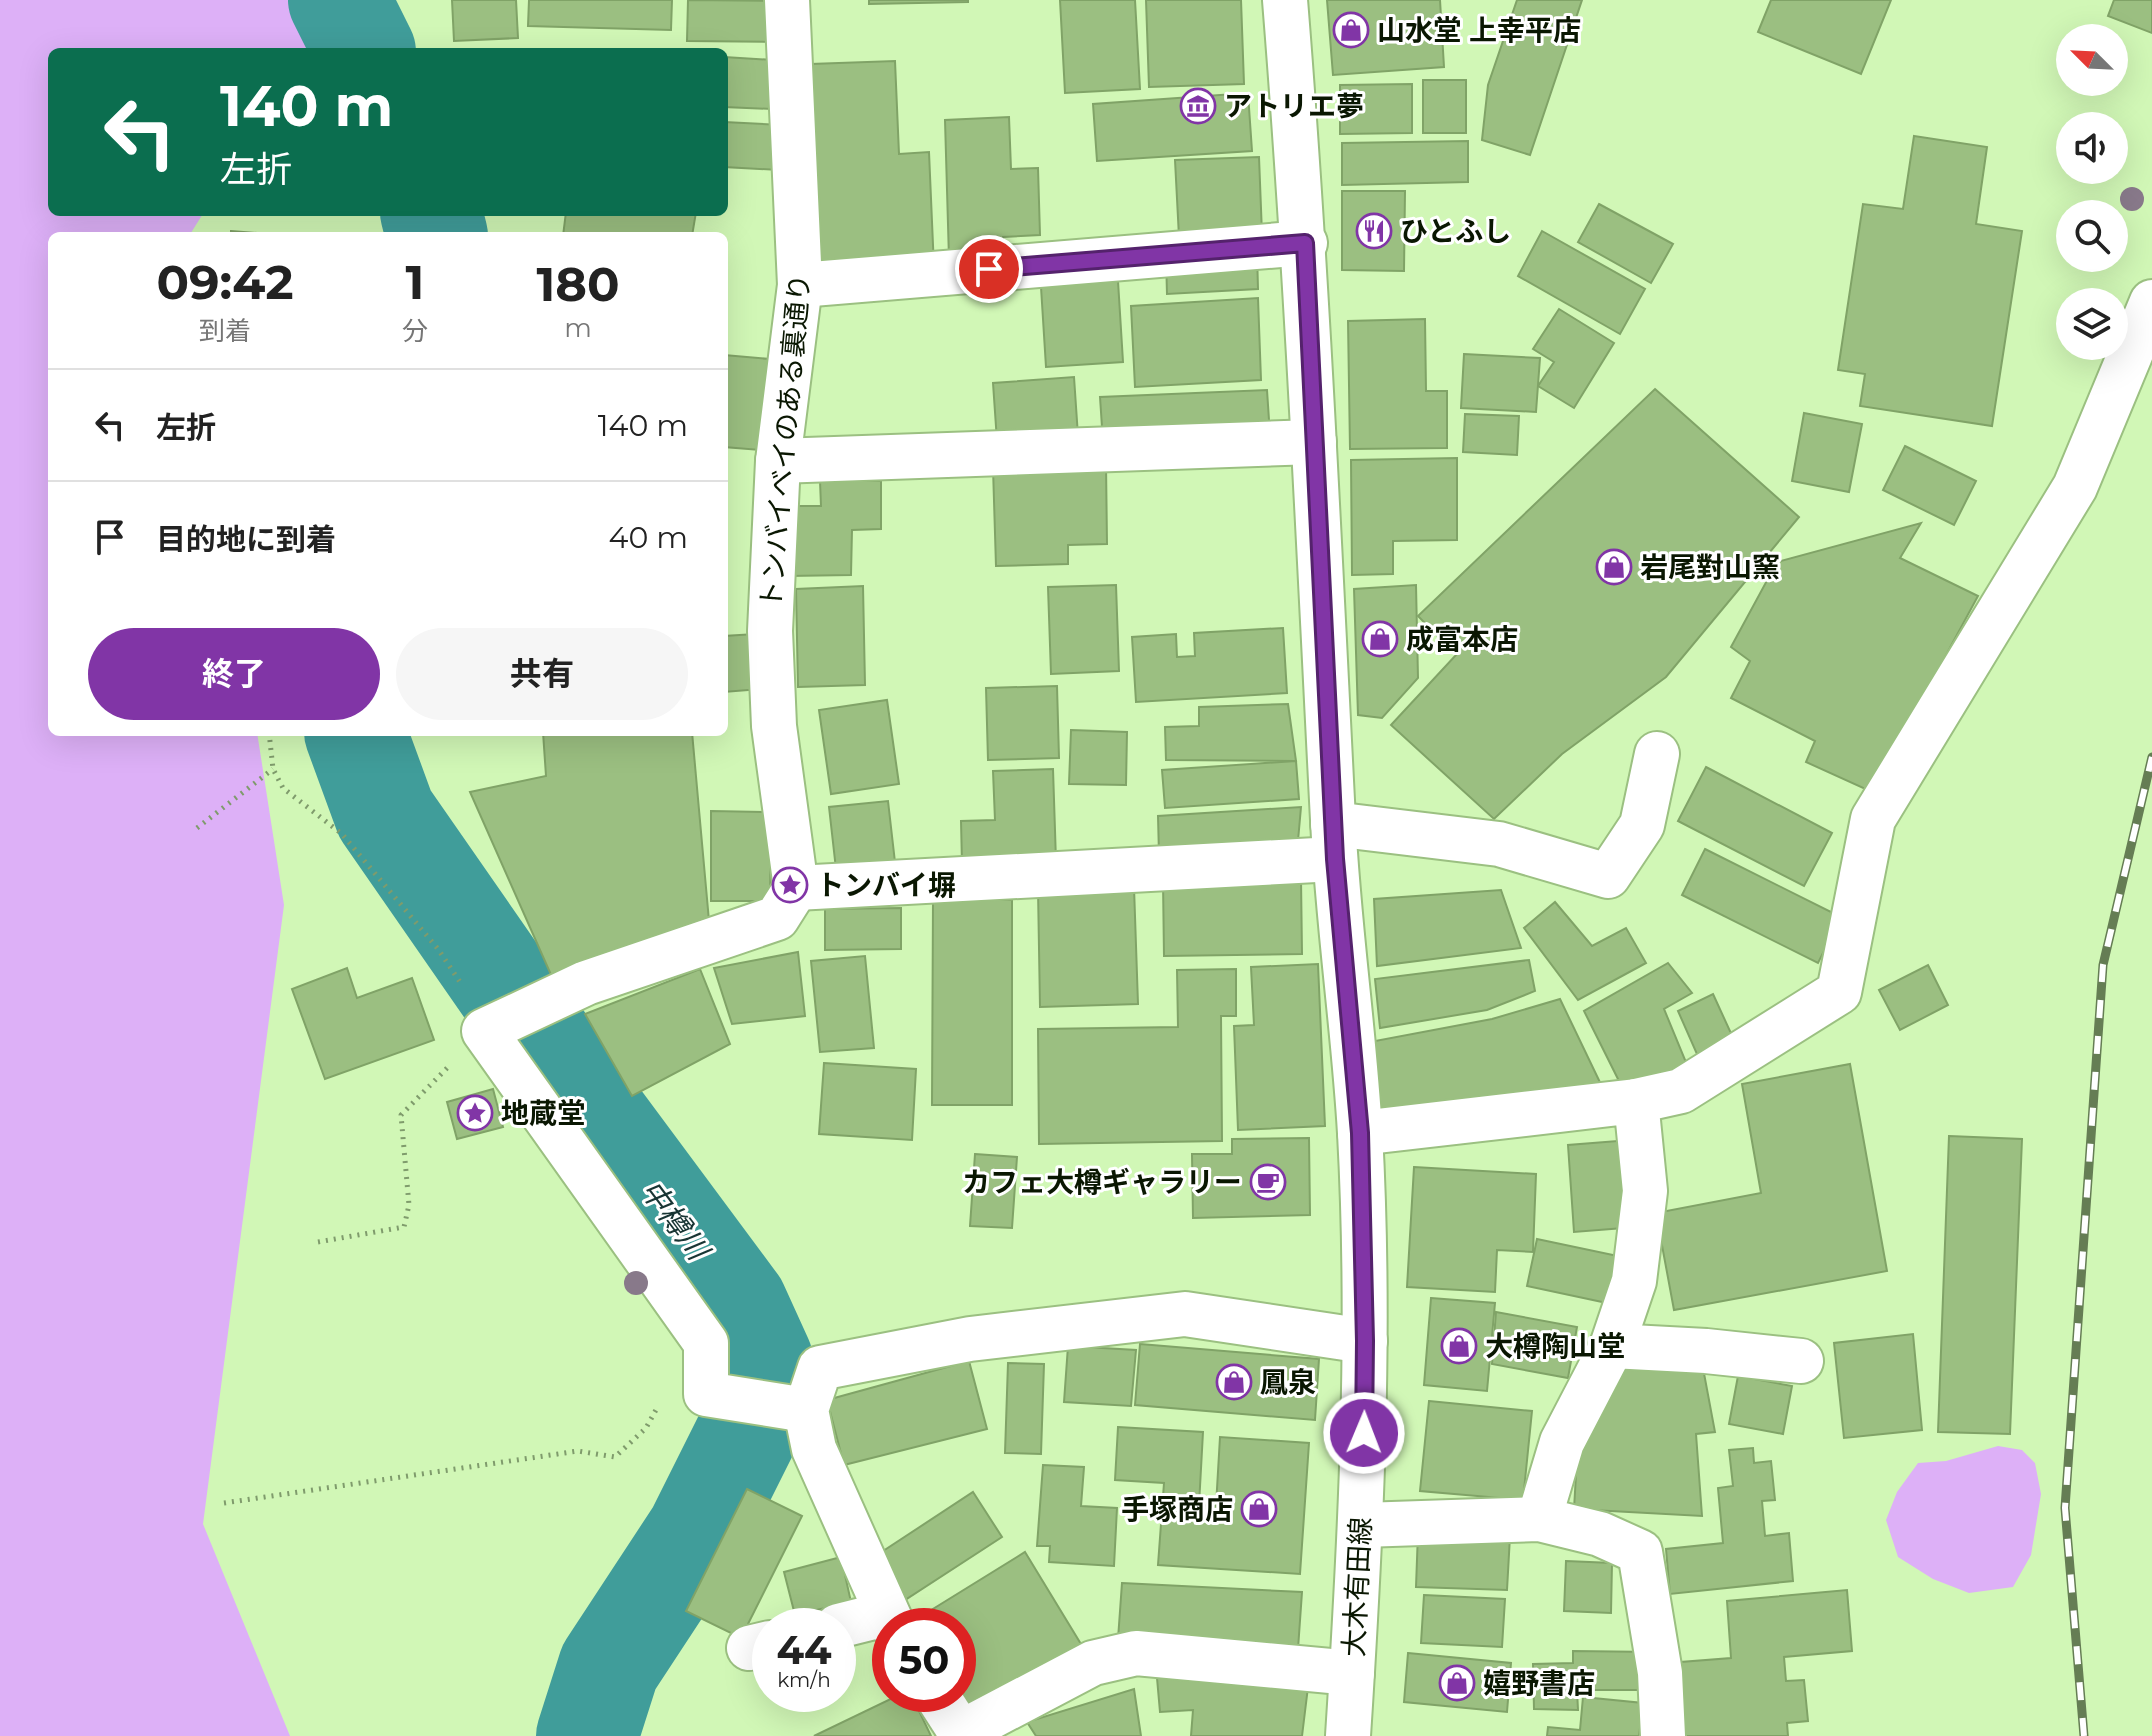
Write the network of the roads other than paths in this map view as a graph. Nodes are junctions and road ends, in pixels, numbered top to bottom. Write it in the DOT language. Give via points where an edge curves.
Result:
graph roads {
  1 [pos="787,0"];
  2 [pos="1285,0"];
  3 [pos="1305,243"];
  4 [pos="800,285"];
  5 [pos="2152,302"];
  6 [pos="1314,442"];
  7 [pos="778,461"];
  8 [pos="1657,754"];
  9 [pos="1334,842"];
  10 [pos="796,888"];
  11 [pos="1636,1101"];
  12 [pos="1360,1133"];
  13 [pos="1365,1341"];
  14 [pos="1612,1346"];
  15 [pos="1801,1361"];
  16 [pos="796,1408"];
  17 [pos="1539,1519"];
  18 [pos="1362,1525"];
  19 [pos="884,1608"];
  20 [pos="1352,1673"];
  21 [pos="947,1712"];
  22 [pos="962,1735"];
  23 [pos="1348,1736"];
  24 [pos="1663,1736"];
  1 -- 4 [label="street, トンバイベイのある裏通り"];
  2 -- 3 [label="street, 大木有田線"];
  3 -- 4 [label="street"];
  3 -- 6 [label="street, 大木有田線"];
  4 -- 7 [label="street, トンバイベイのある裏通り"];
  5 -- 11 [label="street" via="2075,487 1873,819 1839,992 1681,1091"];
  6 -- 7 [label="street"];
  6 -- 9 [label="street, 大木有田線"];
  7 -- 10 [label="street, トンバイベイのある裏通り" via="770,647 774,726"];
  8 -- 9 [label="street" via="1642,825 1608,876 1499,844"];
  9 -- 10 [label="street"];
  9 -- 12 [label="street, 大木有田線"];
  10 -- 16 [label="street" via="777,918 586,983 486,1030 706,1343 718,1396"];
  11 -- 12 [label="street"];
  11 -- 14 [label="street" via="1645,1191 1634,1281"];
  12 -- 13 [label="street, 大木有田線"];
  13 -- 16 [label="street" via="1185,1314 970,1339 820,1368"];
  13 -- 18 [label="street, 大木有田線"];
  14 -- 15 [label="street"];
  14 -- 17 [label="street" via="1562,1442"];
  16 -- 19 [label="street"];
  17 -- 18 [label="street"];
  17 -- 24 [label="street" via="1600,1534 1640,1552 1660,1673"];
  18 -- 20 [label="street, 大木有田線"];
  20 -- 22 [label="street" via="1136,1653 1093,1663"];
  20 -- 23 [label="street, 大木有田線"];
  21 -- 22 [label="street"];
}
